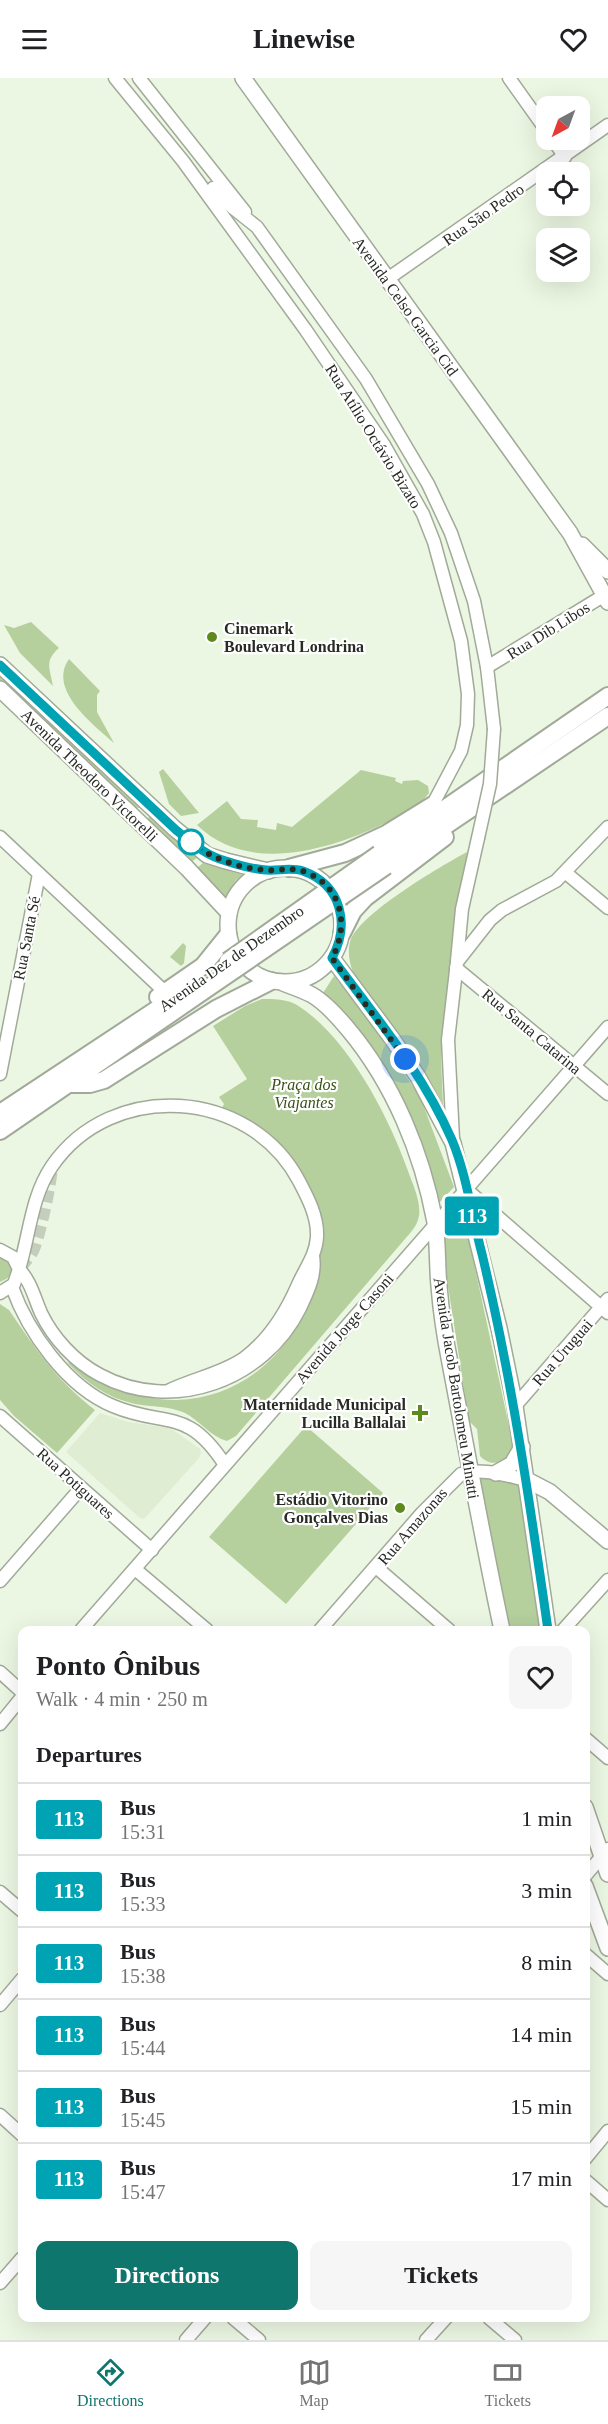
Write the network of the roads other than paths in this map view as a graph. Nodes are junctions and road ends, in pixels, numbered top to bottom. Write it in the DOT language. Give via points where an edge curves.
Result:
graph roads {
  1 [pos="115,78"];
  2 [pos="139,78"];
  3 [pos="243,78"];
  4 [pos="509,78"];
  5 [pos="536,116"];
  6 [pos="608,125"];
  7 [pos="560,150"];
  8 [pos="565,157"];
  9 [pos="183,161"];
  10 [pos="257,227"];
  11 [pos="386,280"];
  12 [pos="570,533"];
  13 [pos="608,571"];
  14 [pos="607,597"];
  15 [pos="0,665"];
  16 [pos="487,667"];
  17 [pos="0,688"];
  18 [pos="608,696"];
  19 [pos="608,716"];
  20 [pos="478,795"];
  21 [pos="432,806"];
  22 [pos="608,827"];
  23 [pos="0,837"];
  24 [pos="289,868"];
  25 [pos="268,870"];
  26 [pos="566,873"];
  27 [pos="39,874"];
  28 [pos="608,908"];
  29 [pos="229,913"];
  30 [pos="342,933"];
  31 [pos="228,935"];
  32 [pos="332,958"];
  33 [pos="456,965"];
  34 [pos="277,982"];
  35 [pos="165,992"];
  36 [pos="608,1027"];
  37 [pos="574,1066"];
  38 [pos="0,1074"];
  39 [pos="67,1077"];
  40 [pos="608,1094"];
  41 [pos="0,1113"];
  42 [pos="0,1131"];
  43 [pos="453,1143"];
  44 [pos="466,1189"];
  45 [pos="435,1225"];
  46 [pos="0,1250"];
  47 [pos="19,1269"];
  48 [pos="12,1287"];
  49 [pos="0,1293"];
  50 [pos="606,1306"];
  51 [pos="515,1406"];
  52 [pos="2,1422"];
  53 [pos="522,1447"];
  54 [pos="225,1465"];
  55 [pos="469,1471"];
  56 [pos="496,1473"];
  57 [pos="527,1480"];
  58 [pos="81,1488"];
  59 [pos="608,1541"];
  60 [pos="152,1550"];
  61 [pos="376,1566"];
  62 [pos="135,1569"];
  63 [pos="608,1580"];
  64 [pos="0,1581"];
  65 [pos="85,1626"];
  66 [pos="202,1626"];
  67 [pos="324,1626"];
  68 [pos="444,1626"];
  69 [pos="501,1626"];
  70 [pos="547,1626"];
  71 [pos="567,1626"];
  72 [pos="0,1672"];
  73 [pos="18,1688"];
  74 [pos="18,1702"];
  75 [pos="0,1724"];
  76 [pos="590,1742"];
  77 [pos="608,1758"];
  78 [pos="590,1819"];
  79 [pos="604,1853"];
  80 [pos="590,1870"];
  81 [pos="608,1874"];
  82 [pos="0,1892"];
  83 [pos="590,1899"];
  84 [pos="18,1908"];
  85 [pos="608,1948"];
  86 [pos="590,1958"];
  87 [pos="608,1974"];
  88 [pos="18,1984"];
  89 [pos="0,2005"];
  90 [pos="0,2115"];
  91 [pos="18,2131"];
  92 [pos="608,2131"];
  93 [pos="590,2153"];
  94 [pos="590,2184"];
  95 [pos="608,2200"];
  96 [pos="18,2263"];
  97 [pos="0,2283"];
  98 [pos="202,2322"];
  99 [pos="238,2322"];
  100 [pos="442,2322"];
  101 [pos="494,2322"];
  102 [pos="186,2340"];
  103 [pos="259,2340"];
  104 [pos="426,2340"];
  105 [pos="515,2340"];
  1 -- 9 [label="street"];
  2 -- 10 [label="street"];
  3 -- 11 [label="main road, Avenida Celso Garcia Cid"];
  4 -- 5 [label="street"];
  6 -- 8 [label="street, Rua São Pedro"];
  7 -- 8 [label="street"];
  8 -- 11 [label="street, Rua São Pedro"];
  9 -- 10 [label="street" via="192,161 223,200"];
  9 -- 21 [label="street, Rua Atílio Octávio Bizato" via="305,329 384,445 423,513 462,650 468,709 461,751"];
  10 -- 16 [label="street" via="366,379 428,484 451,533 474,601"];
  11 -- 12 [label="main road, Avenida Celso Garcia Cid"];
  12 -- 13 [label="main road, Avenida Celso Garcia Cid"];
  12 -- 14 [label="main road, Avenida Celso Garcia Cid"];
  14 -- 16 [label="street, Rua Dib Libos"];
  15 -- 25 [label="main road, Avenida Theodoro Victorelli" via="207,855"];
  16 -- 33 [label="street, bridge" via="494,729 490,784 462,909"];
  17 -- 29 [label="main road, Avenida Theodoro Victorelli"];
  18 -- 20 [label="highway, Avenida Dez de Dezembro"];
  19 -- 20 [label="highway, Avenida Dez de Dezembro"];
  20 -- 21 [label="highway"];
  20 -- 30 [label="highway" via="467,819 365,897"];
  20 -- 39 [label="highway, Avenida Dez de Dezembro, bridge"];
  21 -- 24 [label="highway" via="354,849"];
  22 -- 26 [label="street"];
  23 -- 27 [label="street"];
  24 -- 25 [label="main road"];
  24 -- 30 [label="main road" via="325,884 339,907"];
  25 -- 29 [label="main road" via="239,891"];
  26 -- 28 [label="street"];
  26 -- 33 [label="street" via="502,910"];
  27 -- 35 [label="street"];
  27 -- 38 [label="street, Rua Santa Sé"];
  29 -- 31 [label="main road"];
  30 -- 32 [label="main road"];
  31 -- 34 [label="main road" via="239,959 258,976"];
  31 -- 35 [label="highway" via="203,966"];
  32 -- 34 [label="main road" via="310,976"];
  32 -- 43 [label="main road" via="418,1077"];
  33 -- 37 [label="street, Rua Santa Catarina"];
  33 -- 43 [label="street" via="448,1040"];
  34 -- 39 [label="highway" via="216,1009 104,1080 90,1084"];
  34 -- 45 [label="main road, Avenida Jacob Bartolomeu Minatti" via="313,996 336,1014 369,1056 404,1119 426,1178"];
  35 -- 39 [label="highway" via="87,1046"];
  36 -- 37 [label="street, Avenida Jorge Casoni"];
  37 -- 40 [label="street, Rua Santa Catarina"];
  37 -- 44 [label="street, Avenida Jorge Casoni"];
  39 -- 41 [label="highway, Avenida Dez de Dezembro"];
  39 -- 42 [label="highway, Avenida Dez de Dezembro"];
  43 -- 44 [label="main road"];
  44 -- 45 [label="street, Avenida Jorge Casoni"];
  44 -- 50 [label="street"];
  44 -- 51 [label="main road"];
  45 -- 54 [label="street, Avenida Jorge Casoni"];
  45 -- 55 [label="main road, Avenida Jacob Bartolomeu Minatti" via="439,1286"];
  46 -- 47 [label="street" via="13,1257"];
  47 -- 47 [label="street" via="36,1199 52,1166 79,1135 95,1124 156,1105 224,1115 270,1143 294,1170 308,1197 317,1231 313,1256 285,1311 257,1347 229,1367 168,1391 149,1392 123,1385 99,1375 81,1361 48,1325 29,1280"];
  47 -- 48 [label="street"];
  48 -- 49 [label="street"];
  48 -- 54 [label="street" via="25,1316 55,1360 85,1391 113,1407 190,1426 205,1438"];
  50 -- 51 [label="street, Rua Uruguai"];
  51 -- 53 [label="main road"];
  52 -- 58 [label="street, Rua Potiguares"];
  53 -- 56 [label="main road" via="512,1464"];
  53 -- 57 [label="main road"];
  54 -- 60 [label="street, Avenida Jorge Casoni"];
  55 -- 56 [label="street"];
  55 -- 61 [label="street, Rua Amazonas" via="442,1491"];
  55 -- 69 [label="main road, Avenida Jacob Bartolomeu Minatti"];
  56 -- 57 [label="street"];
  57 -- 59 [label="main road" via="550,1492"];
  57 -- 70 [label="main road"];
  58 -- 60 [label="street, Rua Potiguares"];
  58 -- 64 [label="street"];
  60 -- 62 [label="street, Avenida Jorge Casoni"];
  61 -- 67 [label="street, Rua Amazonas"];
  61 -- 68 [label="street"];
  62 -- 65 [label="street, Avenida Jorge Casoni"];
  62 -- 66 [label="street"];
  63 -- 71 [label="street"];
  72 -- 73 [label="street"];
  74 -- 75 [label="street"];
  76 -- 77 [label="street"];
  78 -- 79 [label="main road"];
  79 -- 80 [label="street"];
  79 -- 81 [label="main road"];
  82 -- 84 [label="street"];
  83 -- 85 [label="main road"];
  86 -- 87 [label="street"];
  88 -- 89 [label="street"];
  90 -- 91 [label="street"];
  92 -- 93 [label="street"];
  94 -- 95 [label="street"];
  96 -- 97 [label="street"];
  98 -- 102 [label="street"];
  99 -- 103 [label="street"];
  100 -- 104 [label="street"];
  101 -- 105 [label="street"];
}
